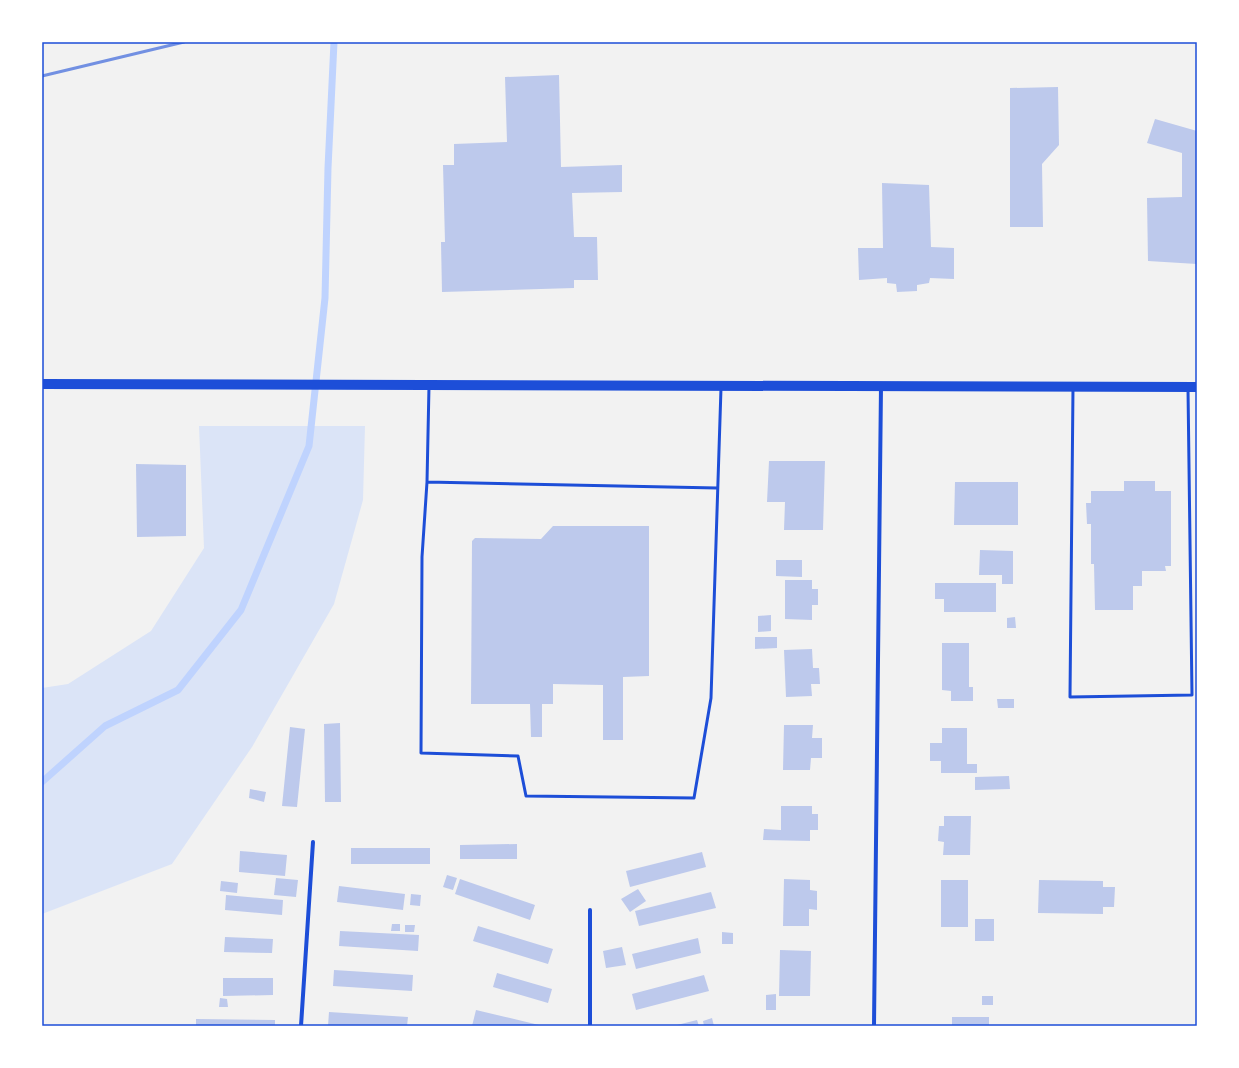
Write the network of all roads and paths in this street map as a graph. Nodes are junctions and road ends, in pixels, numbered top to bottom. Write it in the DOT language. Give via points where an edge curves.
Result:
graph roads {
  1 [pos="42,384"];
  2 [pos="429,384"];
  3 [pos="722,386"];
  4 [pos="881,386"];
  5 [pos="1073,387"];
  6 [pos="1192,387"];
  7 [pos="427,482"];
  8 [pos="717,488"];
  9 [pos="313,842"];
  10 [pos="590,910"];
  11 [pos="301,1026"];
  12 [pos="590,1026"];
  13 [pos="874,1026"];
  1 -- 2 [label="main road"];
  2 -- 3 [label="main road"];
  2 -- 7 [label="lane"];
  3 -- 4 [label="main road"];
  3 -- 8 [label="lane"];
  4 -- 5 [label="main road"];
  4 -- 13 [label="street"];
  5 -- 6 [label="main road"];
  5 -- 6 [label="lane" via="1070,697 1192,695"];
  7 -- 8 [label="lane"];
  7 -- 8 [label="lane" via="422,557 421,753 518,756 526,796 694,798 711,698"];
  9 -- 11 [label="street"];
  10 -- 12 [label="street"];
}
